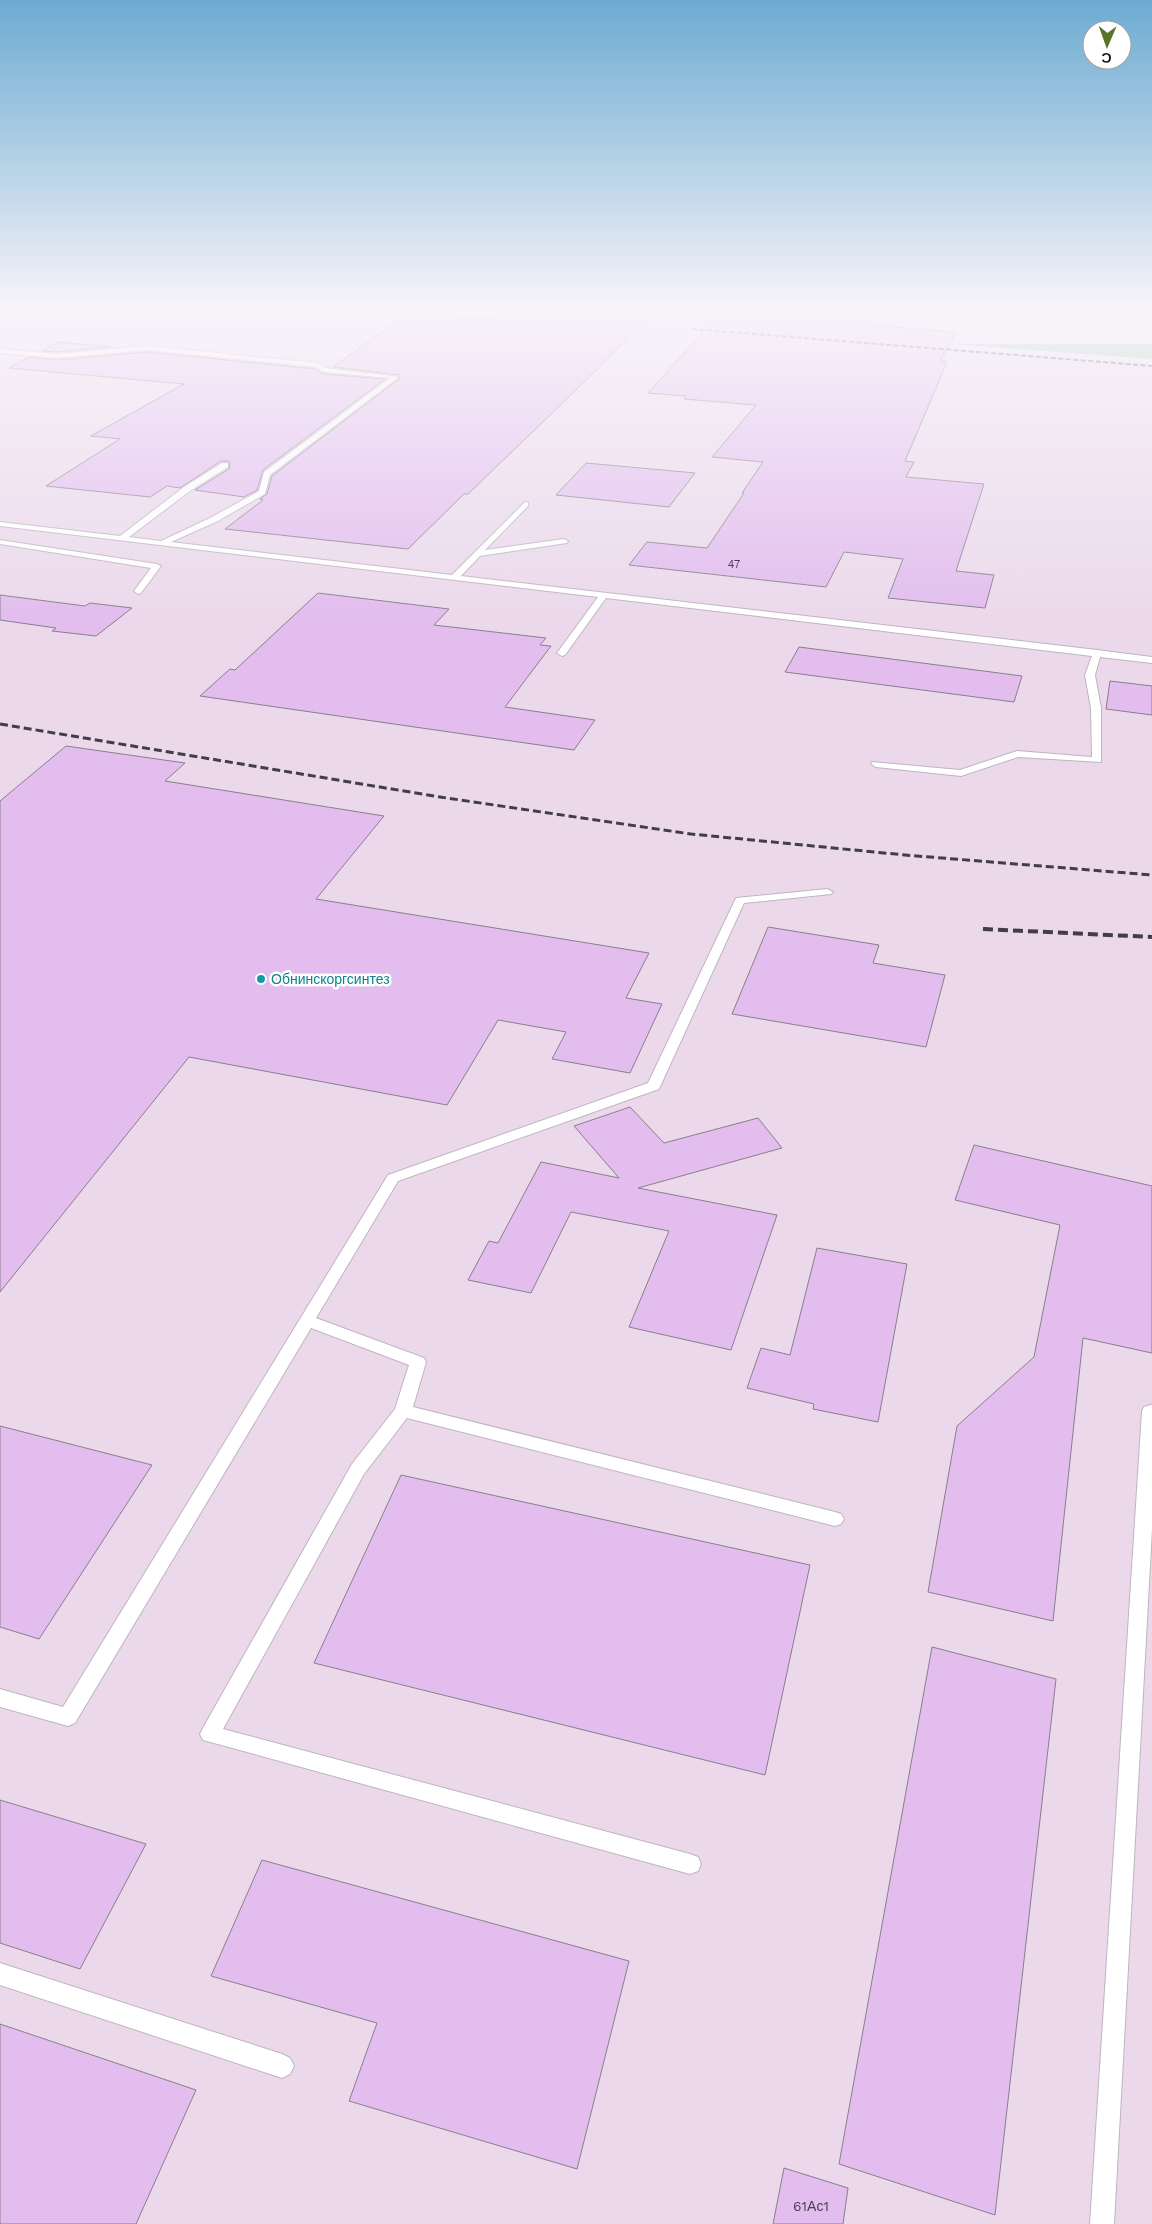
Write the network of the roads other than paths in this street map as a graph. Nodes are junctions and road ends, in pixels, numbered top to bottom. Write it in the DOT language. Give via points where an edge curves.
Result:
graph roads {
  1 [pos="351,411"];
  2 [pos="225,465"];
  3 [pos="525,504"];
  4 [pos="0,524"];
  5 [pos="122,538"];
  6 [pos="564,541"];
  7 [pos="0,542"];
  8 [pos="162,543"];
  9 [pos="477,554"];
  10 [pos="454,578"];
  11 [pos="138,591"];
  12 [pos="604,596"];
  13 [pos="562,653"];
  14 [pos="1097,654"];
  15 [pos="1152,660"];
  16 [pos="876,764"];
  17 [pos="827,892"];
  18 [pos="307,1321"];
  19 [pos="403,1411"];
  20 [pos="1150,1411"];
  21 [pos="835,1519"];
  22 [pos="0,1698"];
  23 [pos="690,1864"];
  24 [pos="0,1974"];
  25 [pos="282,2066"];
  26 [pos="1102,2224"];
  1 -- 8 [label="lane" via="267,474 262,492 213,520"];
  2 -- 5 [label="lane"];
  3 -- 9 [label="lane"];
  4 -- 5 [label="lane"];
  5 -- 8 [label="lane"];
  6 -- 9 [label="lane"];
  7 -- 11 [label="lane" via="157,566"];
  8 -- 10 [label="lane"];
  9 -- 10 [label="lane"];
  10 -- 12 [label="lane"];
  12 -- 13 [label="lane"];
  12 -- 14 [label="lane"];
  14 -- 15 [label="lane"];
  14 -- 16 [label="lane" via="1090,675 1096,708 1098,760 1017,754 961,773"];
  17 -- 18 [label="lane" via="740,900 654,1086 393,1178"];
  18 -- 19 [label="lane" via="418,1362"];
  18 -- 22 [label="lane" via="68,1717"];
  19 -- 21 [label="lane"];
  19 -- 23 [label="lane" via="358,1469 210,1734"];
  20 -- 26 [label="lane"];
  24 -- 25 [label="lane"];
}
